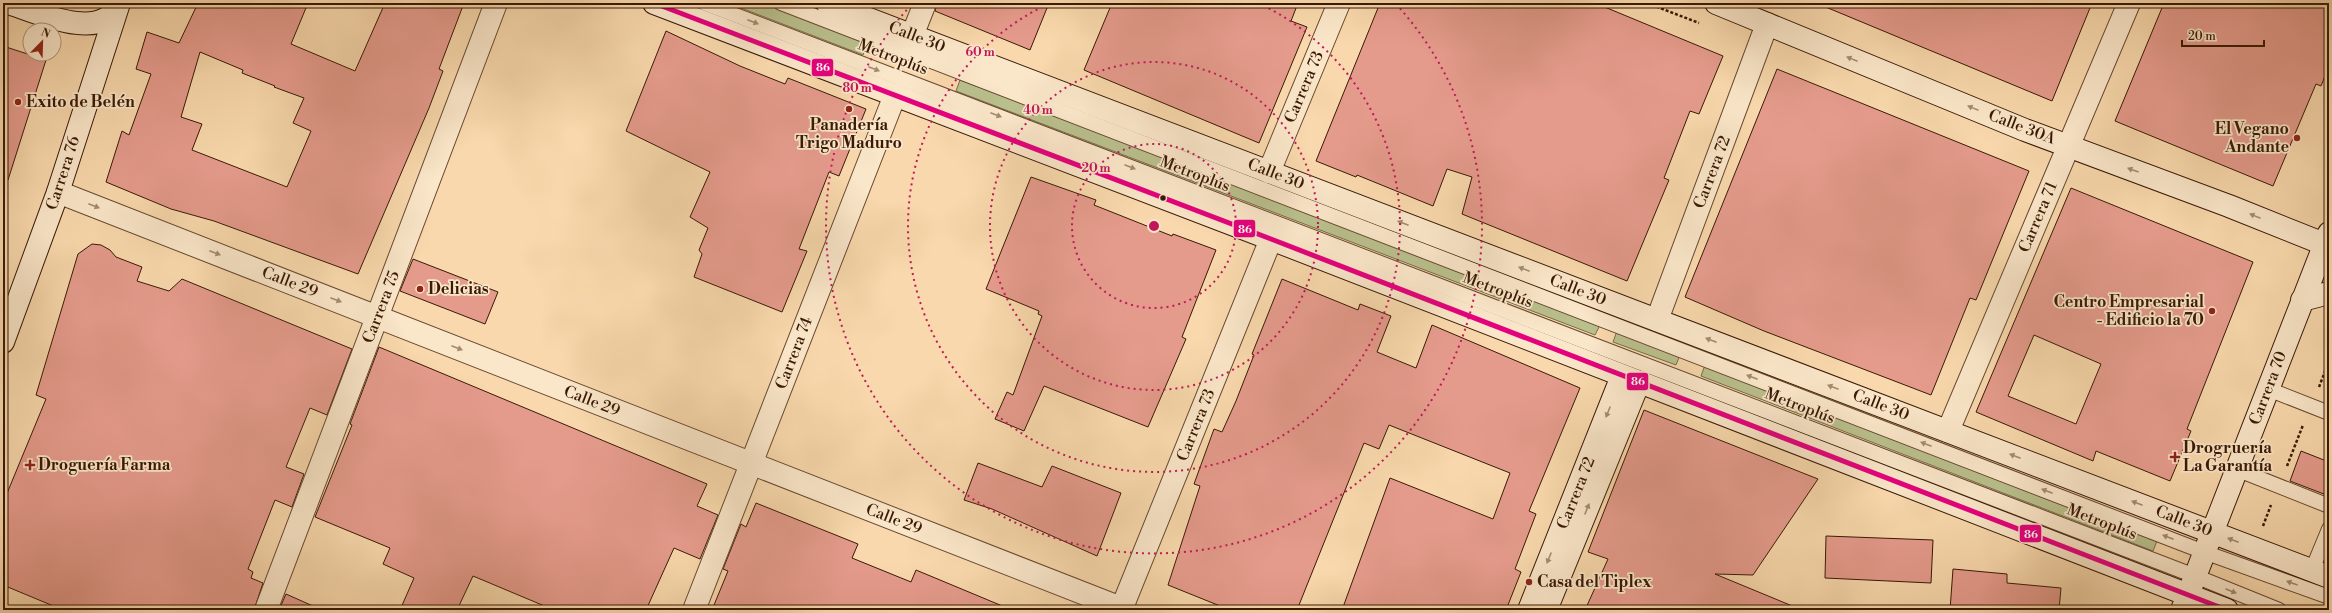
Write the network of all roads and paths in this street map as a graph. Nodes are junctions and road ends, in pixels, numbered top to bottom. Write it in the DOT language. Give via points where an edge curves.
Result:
graph roads {
  1 [pos="9,3"];
  2 [pos="496,3"];
  3 [pos="654,3"];
  4 [pos="704,3"];
  5 [pos="781,3"];
  6 [pos="827,3"];
  7 [pos="925,3"];
  8 [pos="1339,3"];
  9 [pos="1716,3"];
  10 [pos="2129,3"];
  11 [pos="119,4"];
  12 [pos="70,23"];
  13 [pos="1767,24"];
  14 [pos="912,36"];
  15 [pos="99,65"];
  16 [pos="895,96"];
  17 [pos="2069,145"];
  18 [pos="1269,172"];
  19 [pos="58,192"];
  20 [pos="1271,239"];
  21 [pos="2328,241"];
  22 [pos="2329,293"];
  23 [pos="2302,300"];
  24 [pos="377,316"];
  25 [pos="1657,320"];
  26 [pos="3,342"];
  27 [pos="2329,361"];
  28 [pos="1631,379"];
  29 [pos="2268,389"];
  30 [pos="2311,406"];
  31 [pos="2329,413"];
  32 [pos="1948,431"];
  33 [pos="751,463"];
  34 [pos="2236,469"];
  35 [pos="2279,486"];
  36 [pos="2329,506"];
  37 [pos="2329,529"];
  38 [pos="2212,531"];
  39 [pos="2260,533"];
  40 [pos="1568,534"];
  41 [pos="2204,552"];
  42 [pos="2320,573"];
  43 [pos="2188,594"];
  44 [pos="2329,597"];
  45 [pos="1123,609"];
  46 [pos="266,610"];
  47 [pos="694,610"];
  48 [pos="1529,610"];
  49 [pos="1546,610"];
  50 [pos="2227,610"];
  51 [pos="2279,610"];
  1 -- 12 [label="street"];
  2 -- 24 [label="street, Carrera 75"];
  3 -- 16 [label="street"];
  4 -- 43 [label="lane, Metroplús, one-way"];
  41 -- 5 [label="lane, Metroplús, one-way"];
  6 -- 14 [label="street, Calle 30"];
  7 -- 14 [label="street"];
  8 -- 18 [label="street, Carrera 73"];
  9 -- 13 [label="street, Calle 30A"];
  10 -- 17 [label="street, Carrera 71"];
  11 -- 12 [label="street" via="115,14 105,20"];
  11 -- 15 [label="street, Carrera 76"];
  12 -- 15 [label="street" via="92,42 99,54"];
  17 -- 13 [label="street, Calle 30A, one-way" via="2025,130"];
  13 -- 25 [label="street, Carrera 72"];
  14 -- 18 [label="street, Calle 30"];
  15 -- 19 [label="street, Carrera 76"];
  16 -- 20 [label="street"];
  16 -- 33 [label="street, Carrera 74"];
  21 -- 17 [label="street, Calle 30A, one-way"];
  17 -- 32 [label="street, Carrera 71"];
  25 -- 18 [label="street, Calle 30, one-way"];
  19 -- 24 [label="street, Calle 29, one-way"];
  19 -- 26 [label="street, Carrera 76"];
  20 -- 28 [label="street"];
  20 -- 45 [label="street, Carrera 73"];
  21 -- 23 [label="street, Carrera 70"];
  22 -- 23 [label="street"];
  23 -- 29 [label="street, Carrera 70"];
  24 -- 33 [label="street, Calle 29, one-way"];
  24 -- 46 [label="street, Carrera 75"];
  32 -- 25 [label="street, Calle 30, one-way"];
  27 -- 30 [label="path"];
  28 -- 40 [label="street, Carrera 72"];
  28 -- 43 [label="street"];
  29 -- 30 [label="lane"];
  29 -- 34 [label="street, Carrera 70"];
  30 -- 31 [label="lane"];
  30 -- 35 [label="path"];
  38 -- 32 [label="street, Calle 30, one-way"];
  33 -- 45 [label="street, Calle 29"];
  33 -- 47 [label="street, Carrera 74"];
  34 -- 35 [label="lane"];
  34 -- 38 [label="street, Carrera 70"];
  35 -- 36 [label="lane"];
  35 -- 39 [label="path"];
  37 -- 42 [label="lane"];
  38 -- 41 [label="street, Carrera 70"];
  42 -- 38 [label="street, Calle 30, one-way"];
  40 -- 48 [label="street, Carrera 72, one-way"];
  40 -- 49 [label="street, Carrera 72"];
  41 -- 43 [label="street, Carrera 70"];
  44 -- 41 [label="lane, Metroplús, one-way"];
  43 -- 50 [label="street"];
  43 -- 51 [label="lane, Metroplús, one-way"];
}
